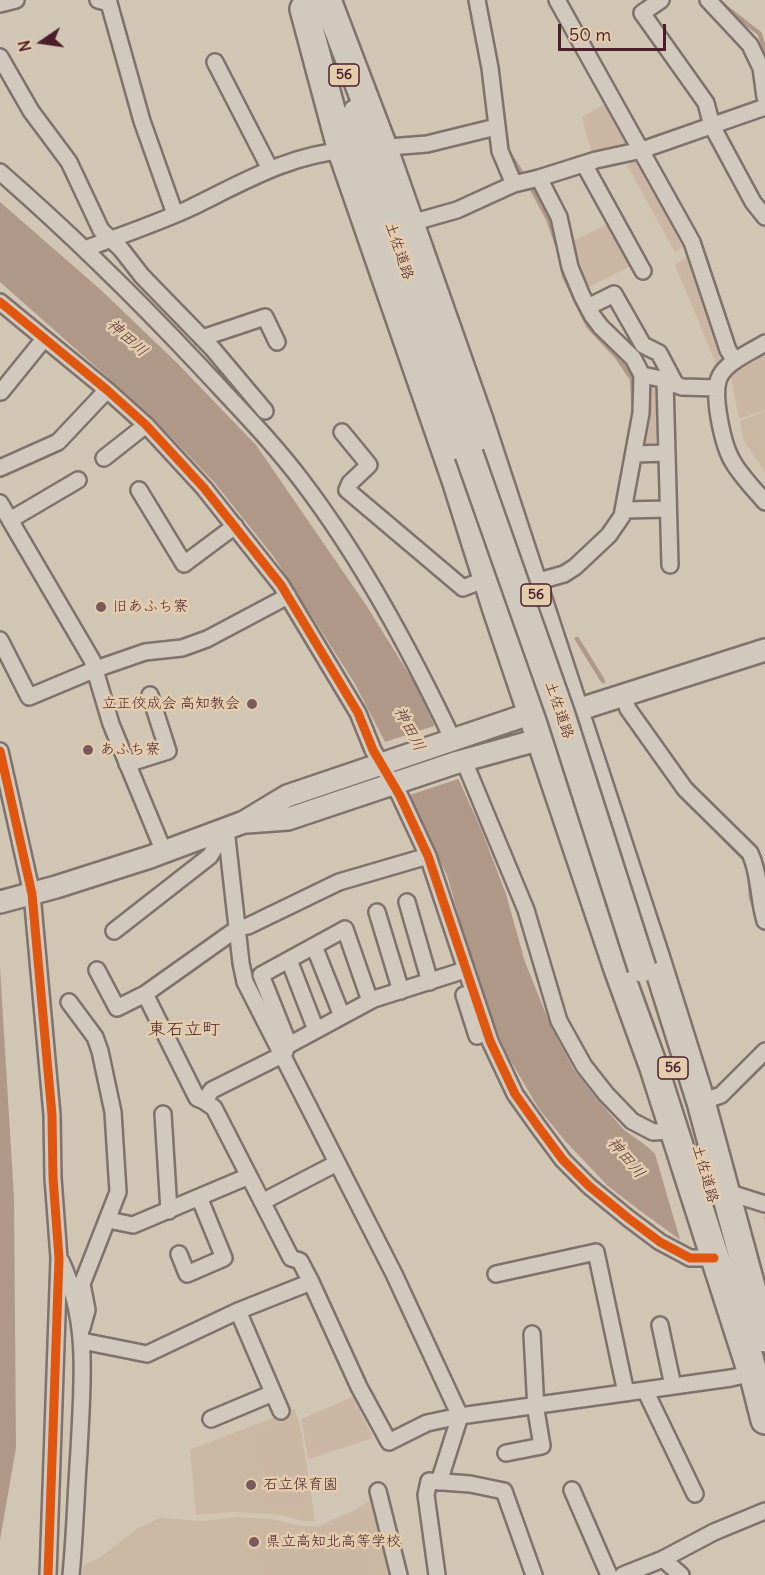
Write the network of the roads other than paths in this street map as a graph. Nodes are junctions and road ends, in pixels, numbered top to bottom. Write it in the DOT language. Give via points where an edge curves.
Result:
graph roads {
  1 [pos="16,0"];
  2 [pos="98,0"];
  3 [pos="477,0"];
  4 [pos="557,0"];
  5 [pos="661,0"];
  6 [pos="708,0"];
  7 [pos="314,2"];
  8 [pos="0,4"];
  9 [pos="0,57"];
  10 [pos="215,62"];
  11 [pos="765,97"];
  12 [pos="765,107"];
  13 [pos="712,126"];
  14 [pos="496,127"];
  15 [pos="363,149"];
  16 [pos="642,150"];
  17 [pos="584,164"];
  18 [pos="270,169"];
  19 [pos="0,172"];
  20 [pos="527,181"];
  21 [pos="175,214"];
  22 [pos="765,217"];
  23 [pos="411,223"];
  24 [pos="111,239"];
  25 [pos="85,249"];
  26 [pos="643,271"];
  27 [pos="0,302"];
  28 [pos="588,307"];
  29 [pos="202,338"];
  30 [pos="44,339"];
  31 [pos="277,342"];
  32 [pos="765,343"];
  33 [pos="735,361"];
  34 [pos="642,375"];
  35 [pos="671,383"];
  36 [pos="717,388"];
  37 [pos="108,390"];
  38 [pos="2,392"];
  39 [pos="265,411"];
  40 [pos="146,425"];
  41 [pos="342,432"];
  42 [pos="667,453"];
  43 [pos="634,454"];
  44 [pos="104,458"];
  45 [pos="0,468"];
  46 [pos="495,468"];
  47 [pos="78,480"];
  48 [pos="456,480"];
  49 [pos="139,490"];
  50 [pos="765,502"];
  51 [pos="0,503"];
  52 [pos="668,509"];
  53 [pos="624,510"];
  54 [pos="10,519"];
  55 [pos="235,526"];
  56 [pos="670,565"];
  57 [pos="486,579"];
  58 [pos="532,583"];
  59 [pos="288,596"];
  60 [pos="0,640"];
  61 [pos="765,650"];
  62 [pos="96,669"];
  63 [pos="150,695"];
  64 [pos="623,695"];
  65 [pos="574,711"];
  66 [pos="532,713"];
  67 [pos="541,739"];
  68 [pos="450,741"];
  69 [pos="0,751"];
  70 [pos="461,762"];
  71 [pos="386,763"];
  72 [pos="127,765"];
  73 [pos="396,783"];
  74 [pos="235,825"];
  75 [pos="164,852"];
  76 [pos="428,856"];
  77 [pos="29,895"];
  78 [pos="0,902"];
  79 [pos="407,902"];
  80 [pos="377,912"];
  81 [pos="765,921"];
  82 [pos="238,928"];
  83 [pos="114,930"];
  84 [pos="314,946"];
  85 [pos="288,960"];
  86 [pos="97,970"];
  87 [pos="460,972"];
  88 [pos="430,982"];
  89 [pos="401,991"];
  90 [pos="145,994"];
  91 [pos="370,1001"];
  92 [pos="69,1002"];
  93 [pos="342,1016"];
  94 [pos="316,1030"];
  95 [pos="286,1049"];
  96 [pos="765,1051"];
  97 [pos="204,1101"];
  98 [pos="702,1102"];
  99 [pos="163,1114"];
  100 [pos="674,1131"];
  101 [pos="337,1163"];
  102 [pos="693,1163"];
  103 [pos="249,1176"];
  104 [pos="727,1194"];
  105 [pos="199,1197"];
  106 [pos="262,1202"];
  107 [pos="765,1204"];
  108 [pos="170,1211"];
  109 [pos="108,1220"];
  110 [pos="179,1254"];
  111 [pos="59,1258"];
  112 [pos="496,1274"];
  113 [pos="733,1275"];
  114 [pos="311,1282"];
  115 [pos="238,1311"];
  116 [pos="660,1325"];
  117 [pos="532,1334"];
  118 [pos="82,1335"];
  119 [pos="765,1338"];
  120 [pos="765,1350"];
  121 [pos="758,1372"];
  122 [pos="673,1386"];
  123 [pos="276,1389"];
  124 [pos="645,1390"];
  125 [pos="626,1393"];
  126 [pos="536,1405"];
  127 [pos="280,1411"];
  128 [pos="459,1416"];
  129 [pos="212,1419"];
  130 [pos="765,1420"];
  131 [pos="506,1453"];
  132 [pos="439,1482"];
  133 [pos="572,1490"];
  134 [pos="378,1491"];
  135 [pos="695,1494"];
  136 [pos="765,1511"];
  137 [pos="50,1551"];
  138 [pos="663,1559"];
  139 [pos="48,1575"];
  140 [pos="59,1575"];
  141 [pos="71,1575"];
  142 [pos="399,1575"];
  143 [pos="437,1575"];
  144 [pos="534,1575"];
  145 [pos="609,1575"];
  146 [pos="623,1575"];
  147 [pos="681,1575"];
  1 -- 8 [label="street"];
  2 -- 21 [label="street" via="109,3 142,121"];
  3 -- 14 [label="street"];
  4 -- 16 [label="street"];
  5 -- 13 [label="street" via="642,13 706,103"];
  6 -- 11 [label="street" via="750,45 761,68"];
  7 -- 15 [label="highway, 土佐道路 / 56" via="335,48 358,117"];
  9 -- 24 [label="street" via="31,111 69,162 101,230"];
  10 -- 18 [label="street" via="221,87"];
  12 -- 13 [label="street"];
  13 -- 16 [label="street"];
  13 -- 22 [label="street"];
  14 -- 15 [label="street" via="427,144"];
  14 -- 20 [label="street" via="500,151"];
  15 -- 18 [label="street" via="306,157"];
  15 -- 23 [label="highway, 56"];
  15 -- 48 [label="highway, 56"];
  15 -- 102 [label="highway, 土佐道路 / 56, bridge" via="561,715 642,968"];
  16 -- 17 [label="street"];
  16 -- 33 [label="street" via="692,242"];
  17 -- 20 [label="street"];
  17 -- 26 [label="street"];
  18 -- 21 [label="street"];
  19 -- 25 [label="street"];
  20 -- 23 [label="street" via="457,210"];
  20 -- 28 [label="street" via="559,217 570,267"];
  21 -- 24 [label="street"];
  23 -- 46 [label="highway, 56"];
  24 -- 25 [label="street"];
  24 -- 29 [label="street"];
  25 -- 68 [label="street" via="249,418 302,480 387,610"];
  27 -- 30 [label="street"];
  28 -- 34 [label="street" via="601,327 633,358"];
  28 -- 35 [label="street" via="614,294 643,345 659,353"];
  29 -- 31 [label="street" via="265,317"];
  29 -- 39 [label="street"];
  30 -- 37 [label="street"];
  30 -- 38 [label="street"];
  32 -- 33 [label="street"];
  33 -- 36 [label="street" via="719,376"];
  34 -- 35 [label="street"];
  34 -- 43 [label="street"];
  35 -- 36 [label="street"];
  35 -- 42 [label="street"];
  36 -- 50 [label="street" via="725,444 733,462"];
  37 -- 40 [label="street"];
  37 -- 45 [label="street" via="58,442"];
  40 -- 44 [label="street"];
  40 -- 55 [label="street"];
  41 -- 57 [label="street" via="369,465 347,490 463,588"];
  42 -- 43 [label="street"];
  42 -- 52 [label="street"];
  43 -- 53 [label="street"];
  46 -- 48 [label="street"];
  46 -- 58 [label="highway, 56"];
  47 -- 54 [label="street"];
  48 -- 57 [label="highway, 56"];
  49 -- 55 [label="street" via="184,564"];
  51 -- 54 [label="street"];
  52 -- 53 [label="street"];
  52 -- 56 [label="street"];
  53 -- 58 [label="street" via="609,535 575,567"];
  54 -- 62 [label="street"];
  55 -- 59 [label="street"];
  57 -- 66 [label="highway, 56"];
  58 -- 65 [label="highway, 56"];
  59 -- 62 [label="street" via="207,639 182,648 145,652"];
  59 -- 71 [label="street" via="358,713 373,750"];
  60 -- 62 [label="street" via="29,697"];
  61 -- 64 [label="street"];
  62 -- 72 [label="street"];
  63 -- 72 [label="street" via="168,751"];
  64 -- 65 [label="street"];
  64 -- 81 [label="street" via="628,709 685,789 750,853 757,866"];
  65 -- 66 [label="street"];
  65 -- 67 [label="street"];
  65 -- 98 [label="highway, 56"];
  66 -- 67 [label="highway, 56"];
  66 -- 68 [label="street"];
  67 -- 70 [label="street"];
  67 -- 100 [label="highway, 56"];
  68 -- 71 [label="street"];
  69 -- 77 [label="street"];
  70 -- 73 [label="street"];
  70 -- 100 [label="street" via="526,910 558,1022 584,1066 632,1121 653,1132"];
  71 -- 73 [label="street"];
  71 -- 74 [label="street" via="287,796"];
  72 -- 75 [label="street"];
  73 -- 74 [label="street" via="288,819"];
  73 -- 76 [label="street"];
  74 -- 75 [label="street"];
  74 -- 82 [label="street"];
  74 -- 83 [label="street" via="210,856"];
  75 -- 77 [label="street"];
  76 -- 82 [label="street" via="339,882"];
  76 -- 87 [label="street"];
  77 -- 78 [label="street"];
  77 -- 111 [label="street" via="52,1115"];
  79 -- 88 [label="street"];
  80 -- 89 [label="street"];
  82 -- 90 [label="street"];
  82 -- 95 [label="street" via="245,982"];
  84 -- 85 [label="street"];
  84 -- 91 [label="street" via="345,929"];
  84 -- 93 [label="street"];
  85 -- 94 [label="street"];
  85 -- 95 [label="street" via="261,975"];
  86 -- 90 [label="street" via="110,1010"];
  87 -- 88 [label="street"];
  87 -- 113 [label="street" via="515,1094 563,1160 589,1186 660,1242"];
  88 -- 89 [label="street"];
  89 -- 91 [label="street"];
  90 -- 97 [label="street" via="197,1098"];
  91 -- 93 [label="street"];
  92 -- 109 [label="street" via="95,1037 112,1112 118,1192"];
  93 -- 94 [label="street"];
  94 -- 95 [label="street"];
  95 -- 97 [label="street" via="212,1090"];
  95 -- 101 [label="street"];
  96 -- 98 [label="street" via="721,1095"];
  97 -- 103 [label="street" via="214,1108"];
  98 -- 104 [label="highway, 56"];
  99 -- 108 [label="street"];
  100 -- 102 [label="highway, 56"];
  101 -- 106 [label="street"];
  101 -- 128 [label="street" via="410,1307"];
  102 -- 113 [label="highway, 土佐道路 / 56"];
  103 -- 105 [label="street"];
  103 -- 106 [label="street"];
  104 -- 107 [label="street"];
  104 -- 113 [label="highway, 56"];
  105 -- 108 [label="street"];
  105 -- 110 [label="street" via="224,1258 190,1279"];
  106 -- 114 [label="street" via="291,1258 300,1261"];
  108 -- 109 [label="street" via="133,1225"];
  109 -- 118 [label="street" via="82,1284 87,1310"];
  111 -- 118 [label="street"];
  111 -- 137 [label="street"];
  112 -- 125 [label="street" via="596,1252"];
  113 -- 119 [label="highway, 56"];
  113 -- 120 [label="highway, 土佐道路 / 56"];
  113 -- 121 [label="highway, 土佐道路 / 56"];
  114 -- 115 [label="street"];
  114 -- 128 [label="street" via="389,1442 427,1423"];
  115 -- 118 [label="street" via="147,1354"];
  115 -- 123 [label="street"];
  116 -- 122 [label="street"];
  117 -- 126 [label="street"];
  118 -- 141 [label="street" via="83,1381"];
  121 -- 122 [label="street"];
  121 -- 130 [label="highway, 土佐道路 / 56"];
  122 -- 124 [label="street"];
  123 -- 127 [label="street"];
  123 -- 129 [label="street"];
  124 -- 125 [label="street"];
  124 -- 135 [label="street" via="680,1478"];
  125 -- 126 [label="street"];
  126 -- 128 [label="street"];
  126 -- 131 [label="street" via="542,1446"];
  128 -- 132 [label="street"];
  132 -- 143 [label="street" via="429,1481 426,1495"];
  132 -- 144 [label="street" via="504,1491"];
  133 -- 145 [label="street"];
  134 -- 142 [label="street"];
  136 -- 138 [label="street"];
  137 -- 139 [label="street"];
  137 -- 140 [label="street"];
  138 -- 146 [label="street"];
  138 -- 147 [label="street"];
}
